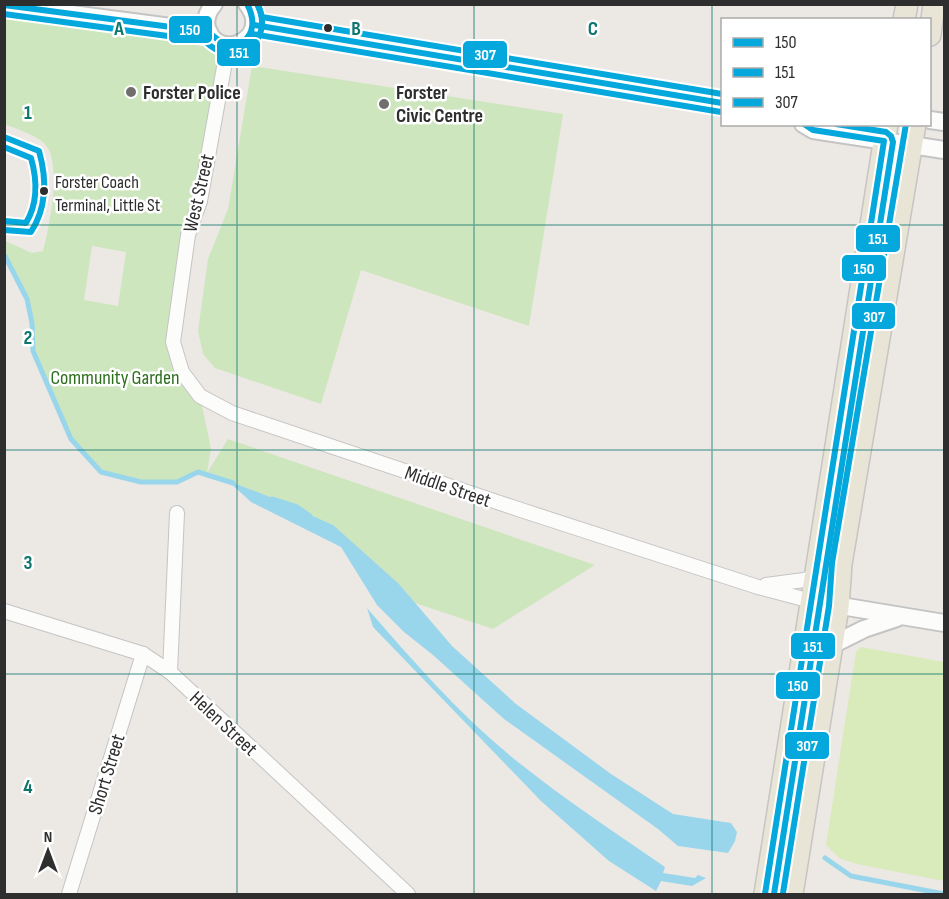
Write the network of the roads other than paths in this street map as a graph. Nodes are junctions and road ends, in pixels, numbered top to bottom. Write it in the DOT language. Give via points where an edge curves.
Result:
graph roads {
  1 [pos="247,4"];
  2 [pos="934,4"];
  3 [pos="4,5"];
  4 [pos="208,5"];
  5 [pos="254,25"];
  6 [pos="931,27"];
  7 [pos="209,32"];
  8 [pos="228,45"];
  9 [pos="721,103"];
  10 [pos="806,126"];
  11 [pos="915,126"];
  12 [pos="886,133"];
  13 [pos="912,146"];
  14 [pos="945,150"];
  15 [pos="173,342"];
  16 [pos="177,513"];
  17 [pos="814,576"];
  18 [pos="758,587"];
  19 [pos="811,601"];
  20 [pos="838,607"];
  21 [pos="4,611"];
  22 [pos="901,616"];
  23 [pos="945,623"];
  24 [pos="832,645"];
  25 [pos="143,654"];
  26 [pos="170,672"];
  27 [pos="69,894"];
  28 [pos="408,894"];
  29 [pos="765,894"];
  30 [pos="792,894"];
  1 -- 5 [label="street"];
  2 -- 6 [label="main road"];
  3 -- 7 [label="street"];
  4 -- 7 [label="street"];
  5 -- 8 [label="street" via="242,42"];
  5 -- 9 [label="street"];
  7 -- 8 [label="street" via="216,41"];
  8 -- 15 [label="street, West Street" via="200,201 188,235"];
  10 -- 12 [label="street" via="813,130"];
  11 -- 13 [label="main road"];
  12 -- 13 [label="street"];
  12 -- 17 [label="main road"];
  13 -- 14 [label="street"];
  13 -- 20 [label="main road" via="841,564"];
  15 -- 18 [label="street, Middle Street" via="182,372 200,396 232,413"];
  16 -- 26 [label="street"];
  17 -- 18 [label="street, Middle Street"];
  17 -- 19 [label="main road"];
  18 -- 19 [label="street, Middle Street"];
  19 -- 20 [label="street, Middle Street"];
  19 -- 29 [label="main road"];
  20 -- 22 [label="street, Middle Street"];
  20 -- 24 [label="main road"];
  21 -- 25 [label="street, Helen Street"];
  22 -- 23 [label="street, Middle Street"];
  22 -- 24 [label="street"];
  24 -- 30 [label="main road"];
  25 -- 26 [label="street, Helen Street"];
  25 -- 27 [label="street, Short Street"];
  26 -- 28 [label="street, Helen Street"];
}
